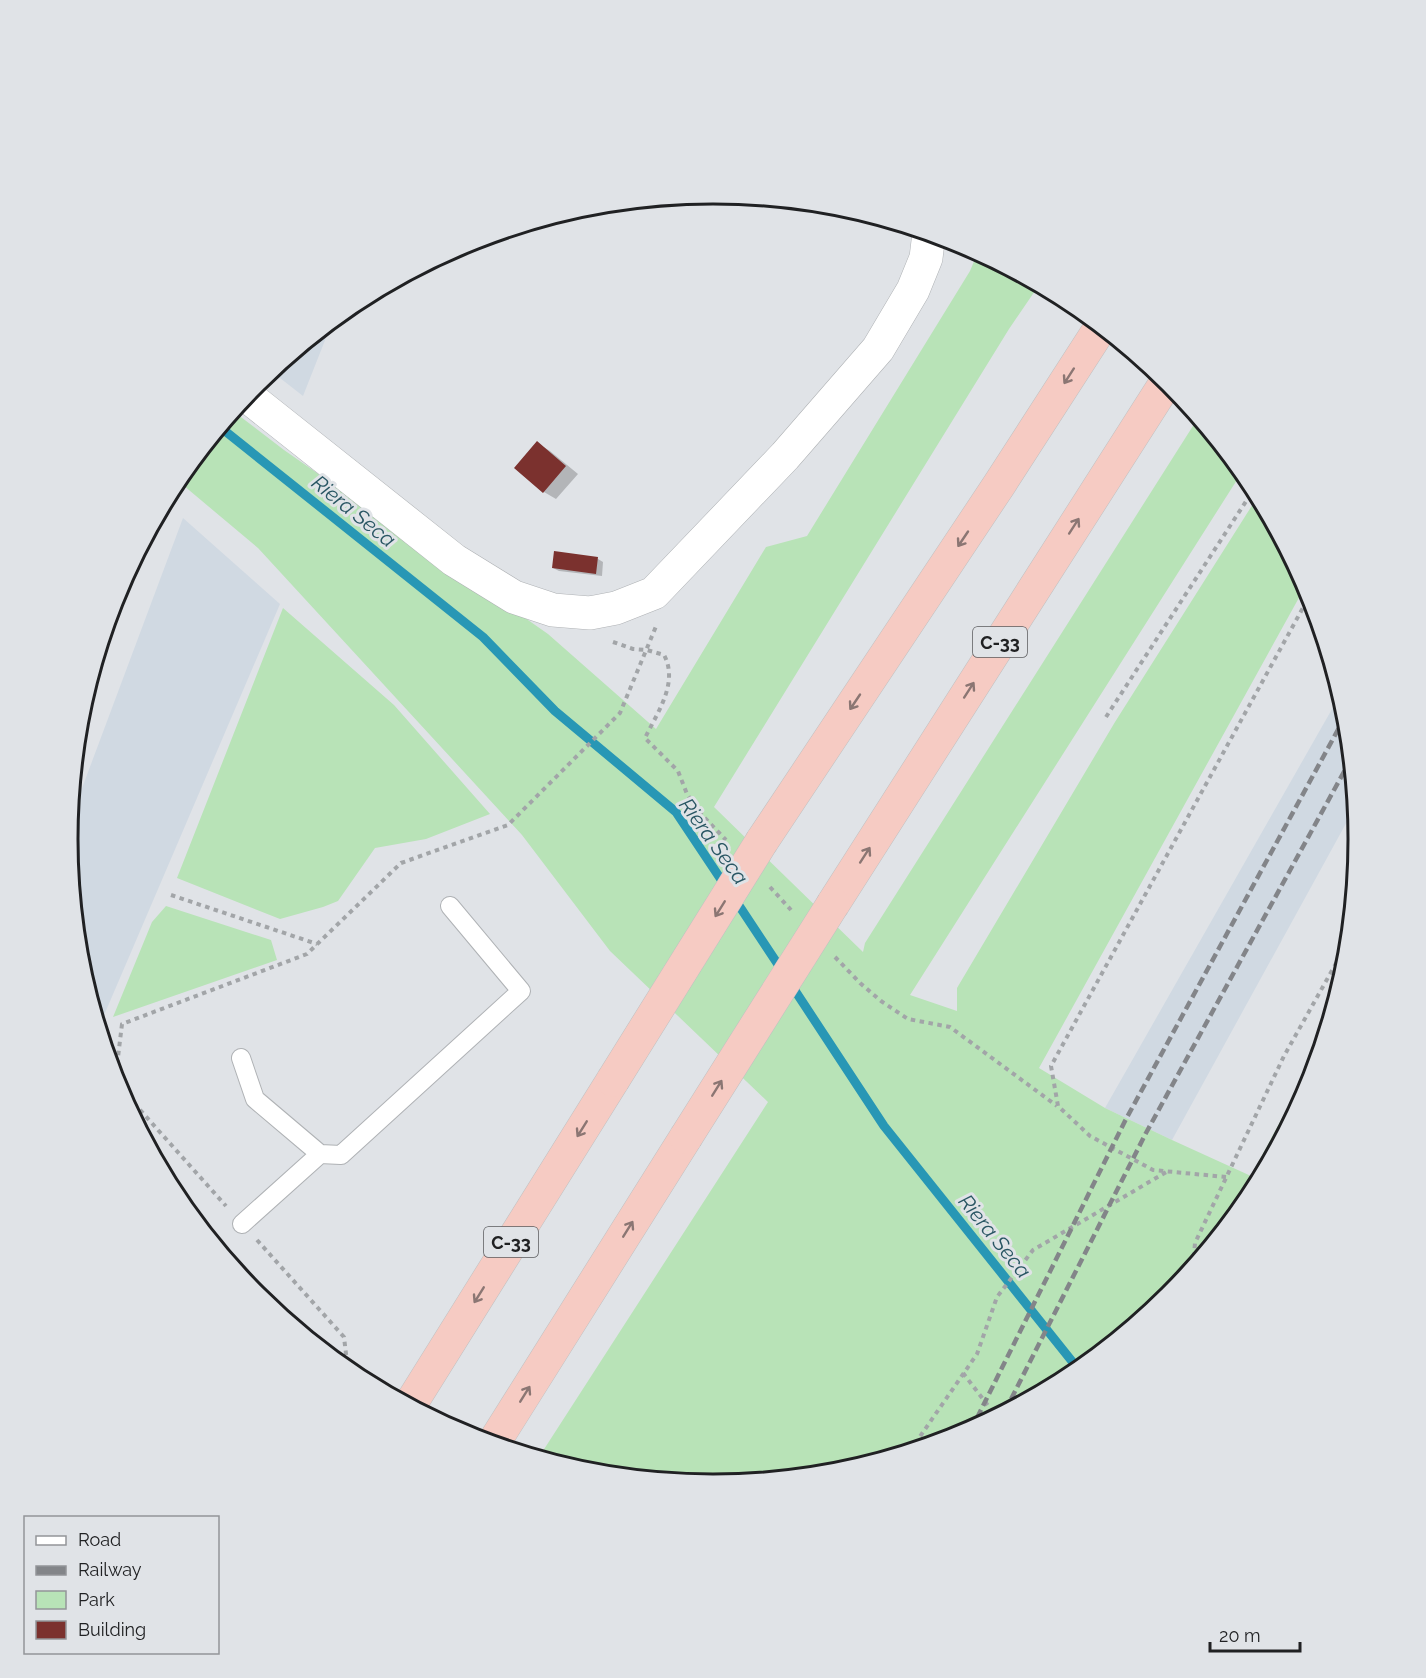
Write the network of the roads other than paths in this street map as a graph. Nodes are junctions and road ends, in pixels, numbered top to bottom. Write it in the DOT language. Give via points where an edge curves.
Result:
graph roads {
  1 [pos="928,242"];
  2 [pos="1097,333"];
  3 [pos="1162,390"];
  4 [pos="254,401"];
  5 [pos="450,906"];
  6 [pos="241,1058"];
  7 [pos="320,1154"];
  8 [pos="242,1224"];
  9 [pos="414,1399"];
  10 [pos="498,1436"];
  1 -- 4 [label="street" via="913,290 878,349 785,456 654,593 616,608 590,613 553,610 514,597 454,560"];
  2 -- 9 [label="highway, C-33, one-way, bridge" via="762,841"];
  10 -- 3 [label="highway, C-33, one-way, bridge"];
  5 -- 7 [label="lane" via="521,991 340,1155"];
  6 -- 7 [label="lane" via="255,1100"];
  7 -- 8 [label="lane"];
}
